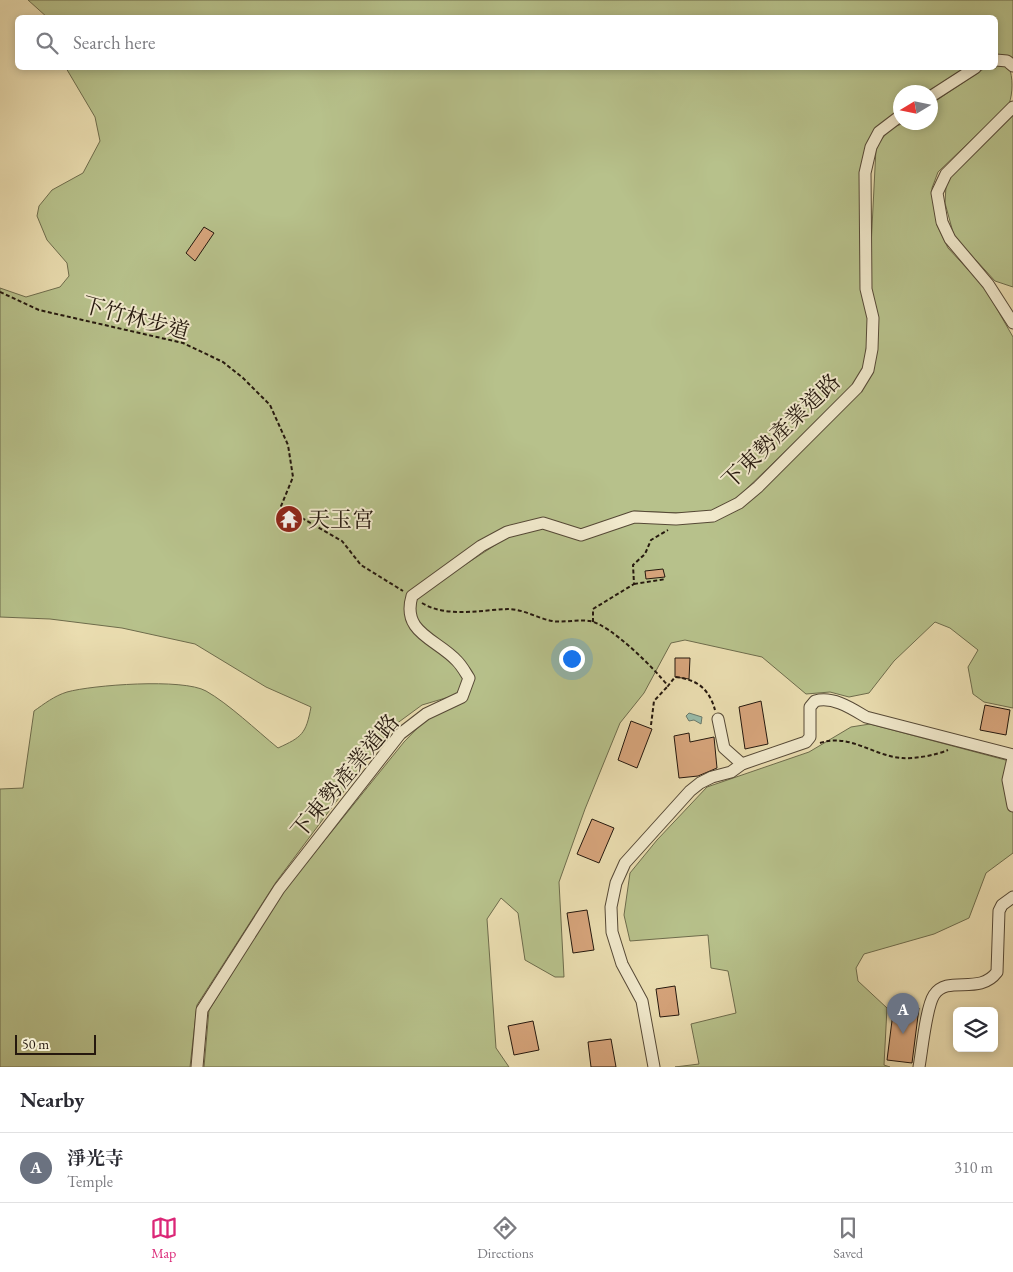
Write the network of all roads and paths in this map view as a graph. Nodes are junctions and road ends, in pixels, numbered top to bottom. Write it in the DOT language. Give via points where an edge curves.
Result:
graph roads {
  1 [pos="998,60"];
  2 [pos="1013,66"];
  3 [pos="972,70"];
  4 [pos="938,92"];
  5 [pos="1013,107"];
  6 [pos="893,121"];
  7 [pos="0,292"];
  8 [pos="1013,323"];
  9 [pos="668,530"];
  10 [pos="666,579"];
  11 [pos="634,584"];
  12 [pos="412,596"];
  13 [pos="593,622"];
  14 [pos="668,686"];
  15 [pos="718,719"];
  16 [pos="651,725"];
  17 [pos="816,744"];
  18 [pos="954,748"];
  19 [pos="1013,756"];
  20 [pos="742,764"];
  21 [pos="1013,806"];
  22 [pos="1013,898"];
  23 [pos="197,1067"];
  24 [pos="654,1067"];
  25 [pos="919,1067"];
  1 -- 2 [label="street"];
  3 -- 4 [label="street"];
  5 -- 8 [label="street" via="946,174 937,193 942,222 950,238 988,284"];
  6 -- 12 [label="street, 下東勢產業道路" via="879,132 870,147 864,173 866,289 872,318 868,370 857,388 758,487 739,503 713,516 676,520 634,517 581,535 542,523 507,532 480,546"];
  7 -- 12 [label="path, 下竹林步道" via="39,310 183,343 222,362 270,405 288,445 293,477 279,511 302,518 342,541 360,565"];
  9 -- 11 [label="path" via="651,540 633,565"];
  10 -- 11 [label="path"];
  11 -- 13 [label="path" via="594,609"];
  12 -- 13 [label="path, 下竹林步道" via="441,611 509,609 554,622"];
  12 -- 23 [label="street, 下東勢產業道路" via="408,609 414,627 457,661 469,678 462,697 426,714 400,734 279,889 202,1010"];
  13 -- 14 [label="path" via="620,638"];
  14 -- 15 [label="path" via="675,677 701,685 713,702"];
  14 -- 16 [label="path" via="654,701"];
  15 -- 20 [label="street" via="724,748"];
  17 -- 18 [label="path" via="831,739 844,740 902,758"];
  19 -- 20 [label="street" via="866,717 845,704 821,699 810,707 810,737 806,742"];
  19 -- 21 [label="street" via="1008,780"];
  20 -- 24 [label="street" via="690,791 625,863 616,883 611,907 612,932 622,964 642,1001"];
  22 -- 25 [label="street" via="998,912 997,972 986,983 945,986 934,995"];
}
